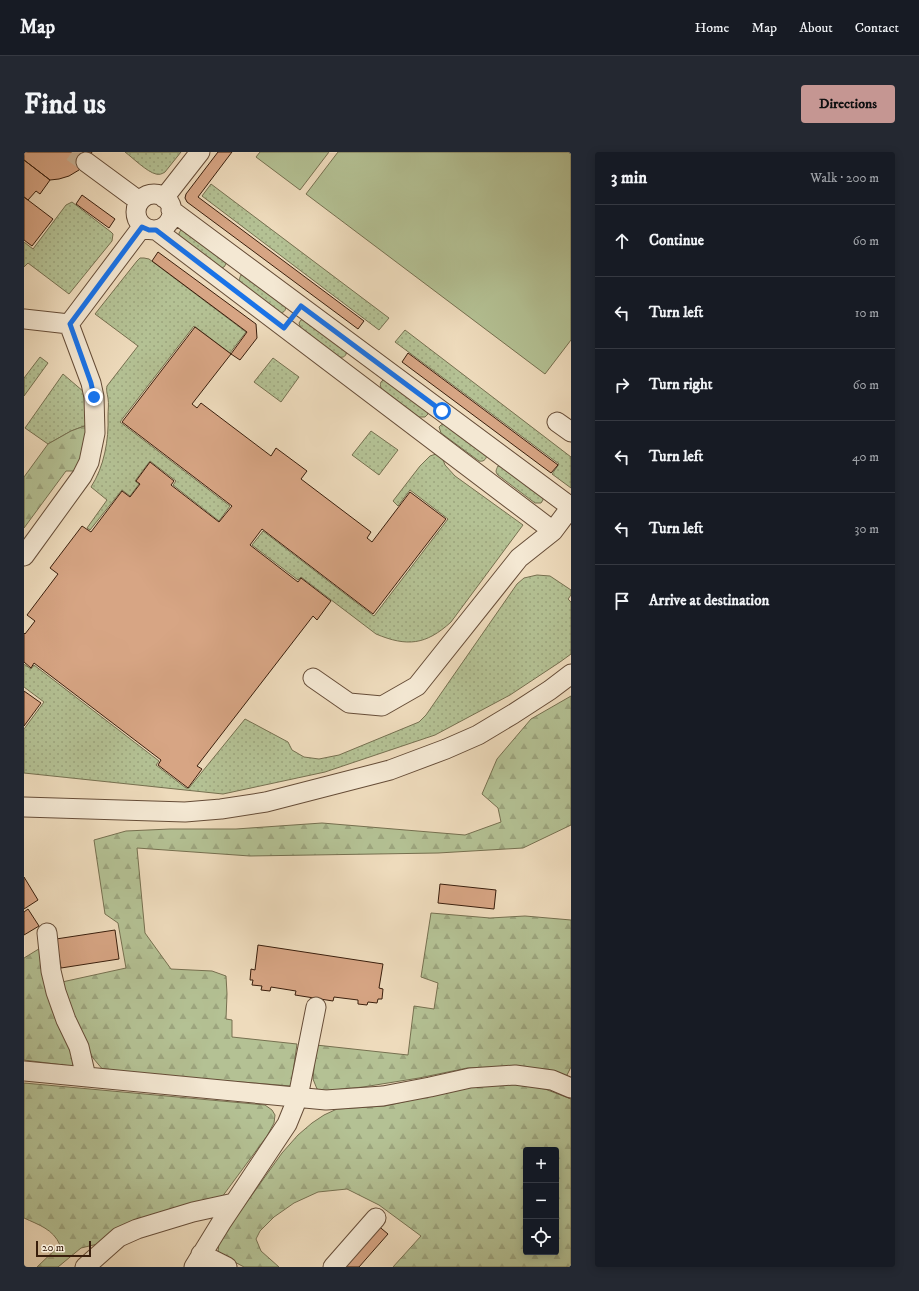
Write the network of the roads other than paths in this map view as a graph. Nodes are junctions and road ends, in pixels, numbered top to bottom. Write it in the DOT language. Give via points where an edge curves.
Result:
graph roads {
  1 [pos="200,152"];
  2 [pos="86,162"];
  3 [pos="139,201"];
  4 [pos="168,204"];
  5 [pos="149,228"];
  6 [pos="241,262"];
  7 [pos="226,283"];
  8 [pos="301,306"];
  9 [pos="24,319"];
  10 [pos="70,324"];
  11 [pos="284,328"];
  12 [pos="362,352"];
  13 [pos="382,367"];
  14 [pos="345,374"];
  15 [pos="366,389"];
  16 [pos="442,411"];
  17 [pos="425,434"];
  18 [pos="499,454"];
  19 [pos="481,476"];
  20 [pos="566,517"];
  21 [pos="24,556"];
  22 [pos="571,674"];
  23 [pos="313,678"];
  24 [pos="24,807"];
  25 [pos="46,933"];
  26 [pos="316,1007"];
  27 [pos="24,1071"];
  28 [pos="86,1077"];
  29 [pos="570,1085"];
  30 [pos="298,1097"];
  31 [pos="234,1204"];
  32 [pos="376,1218"];
  33 [pos="198,1261"];
  34 [pos="85,1267"];
  35 [pos="227,1267"];
  36 [pos="333,1267"];
  1 -- 4 [label="street"];
  2 -- 3 [label="street"];
  3 -- 4 [label="street" via="151,194 158,195"];
  3 -- 5 [label="street" via="136,208 138,221"];
  4 -- 5 [label="street" via="171,217 168,223 163,228"];
  4 -- 6 [label="street"];
  5 -- 7 [label="street"];
  5 -- 10 [label="street"];
  6 -- 7 [label="street"];
  6 -- 8 [label="street"];
  7 -- 11 [label="street"];
  8 -- 11 [label="street"];
  8 -- 12 [label="street"];
  9 -- 10 [label="street"];
  10 -- 21 [label="street" via="94,397 95,432 90,462"];
  11 -- 14 [label="street"];
  12 -- 13 [label="street"];
  12 -- 14 [label="street"];
  13 -- 15 [label="street"];
  13 -- 16 [label="street"];
  14 -- 15 [label="street"];
  15 -- 17 [label="street"];
  16 -- 17 [label="street"];
  16 -- 18 [label="street"];
  17 -- 19 [label="street"];
  18 -- 19 [label="street"];
  18 -- 20 [label="street"];
  19 -- 20 [label="street"];
  20 -- 23 [label="street" via="519,558 417,686 382,706 349,703"];
  22 -- 24 [label="street" via="513,714 478,735 446,749 390,770 266,802 185,812"];
  25 -- 28 [label="street" via="56,992 79,1047"];
  26 -- 30 [label="street"];
  27 -- 28 [label="street"];
  28 -- 30 [label="street"];
  29 -- 30 [label="street" via="516,1075 470,1078 383,1096 326,1100"];
  30 -- 31 [label="street" via="287,1124"];
  31 -- 33 [label="street"];
  31 -- 34 [label="street" via="193,1212 137,1229 119,1237"];
  32 -- 36 [label="street"];
  33 -- 35 [label="street"];
}
